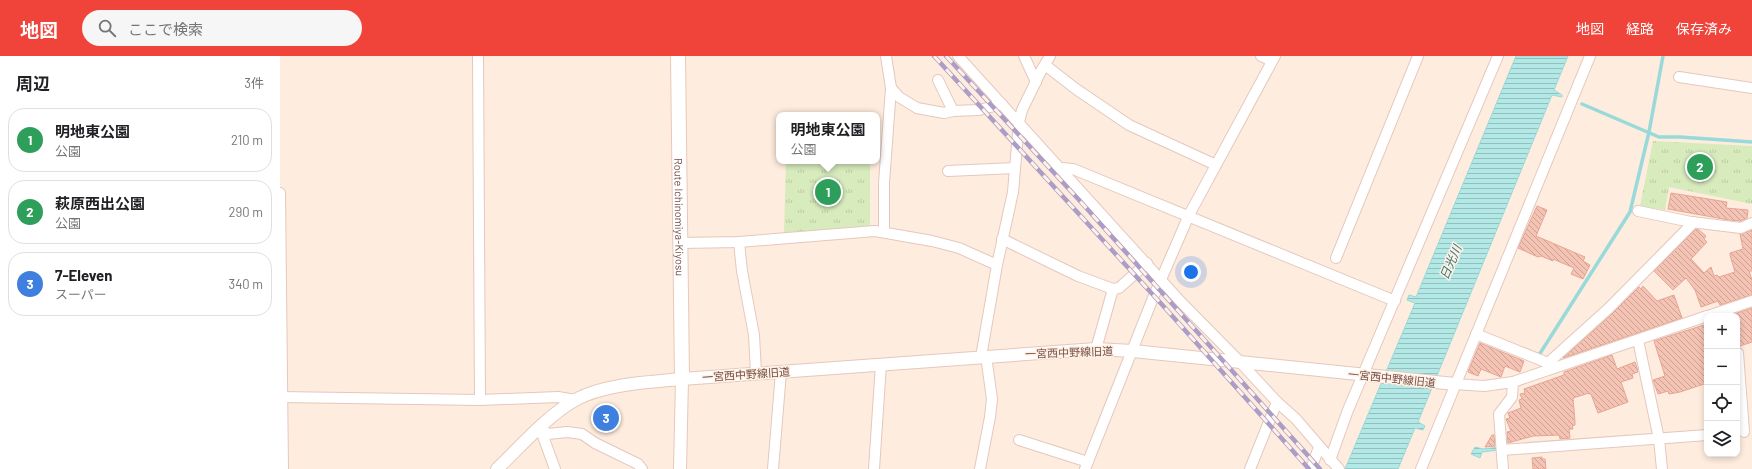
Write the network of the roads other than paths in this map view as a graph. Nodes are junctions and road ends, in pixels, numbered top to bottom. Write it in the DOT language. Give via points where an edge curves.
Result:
graph roads {
  1 [pos="478,56"];
  2 [pos="678,56"];
  3 [pos="886,56"];
  4 [pos="958,56"];
  5 [pos="1024,56"];
  6 [pos="1050,56"];
  7 [pos="1261,56"];
  8 [pos="1418,56"];
  9 [pos="1498,56"];
  10 [pos="1590,56"];
  11 [pos="1273,59"];
  12 [pos="1045,65"];
  13 [pos="1679,78"];
  14 [pos="938,80"];
  15 [pos="1036,82"];
  16 [pos="891,88"];
  17 [pos="1752,88"];
  18 [pos="1002,104"];
  19 [pos="953,111"];
  20 [pos="1019,122"];
  21 [pos="1216,165"];
  22 [pos="1015,168"];
  23 [pos="1062,168"];
  24 [pos="948,171"];
  25 [pos="280,193"];
  26 [pos="1638,211"];
  27 [pos="1189,215"];
  28 [pos="1694,222"];
  29 [pos="1752,223"];
  30 [pos="884,232"];
  31 [pos="1002,239"];
  32 [pos="739,242"];
  33 [pos="680,243"];
  34 [pos="1336,258"];
  35 [pos="1147,263"];
  36 [pos="997,265"];
  37 [pos="1162,279"];
  38 [pos="1113,289"];
  39 [pos="1395,301"];
  40 [pos="1752,301"];
  41 [pos="1716,313"];
  42 [pos="1704,317"];
  43 [pos="1476,334"];
  44 [pos="1638,340"];
  45 [pos="1096,349"];
  46 [pos="1133,351"];
  47 [pos="983,357"];
  48 [pos="1240,362"];
  49 [pos="881,364"];
  50 [pos="1549,367"];
  51 [pos="781,372"];
  52 [pos="756,373"];
  53 [pos="1364,375"];
  54 [pos="682,379"];
  55 [pos="1740,379"];
  56 [pos="1513,382"];
  57 [pos="1455,384"];
  58 [pos="281,397"];
  59 [pos="480,400"];
  60 [pos="575,400"];
  61 [pos="1277,402"];
  62 [pos="540,428"];
  63 [pos="1744,432"];
  64 [pos="1704,435"];
  65 [pos="1659,439"];
  66 [pos="1019,440"];
  67 [pos="1319,447"];
  68 [pos="1502,450"];
  69 [pos="1330,460"];
  70 [pos="1086,465"];
  71 [pos="283,469"];
  72 [pos="497,469"];
  73 [pos="555,469"];
  74 [pos="642,469"];
  75 [pos="680,469"];
  76 [pos="773,469"];
  77 [pos="874,469"];
  78 [pos="980,469"];
  79 [pos="1250,469"];
  80 [pos="1311,469"];
  81 [pos="1339,469"];
  82 [pos="1421,469"];
  83 [pos="1503,469"];
  84 [pos="1662,469"];
  1 -- 59 [label="street"];
  2 -- 33 [label="main road, Route Ichinomiya-Kiyosu"];
  3 -- 16 [label="street"];
  4 -- 18 [label="street"];
  5 -- 15 [label="street"];
  6 -- 12 [label="street"];
  7 -- 11 [label="street"];
  8 -- 34 [label="street"];
  9 -- 39 [label="street"];
  10 -- 43 [label="street"];
  11 -- 21 [label="street"];
  12 -- 15 [label="street"];
  12 -- 21 [label="street" via="1129,124"];
  13 -- 17 [label="street"];
  14 -- 19 [label="street"];
  15 -- 20 [label="street"];
  16 -- 19 [label="street" via="898,97 917,108 944,113"];
  16 -- 30 [label="street" via="884,183"];
  18 -- 19 [label="street" via="979,110"];
  18 -- 20 [label="street"];
  20 -- 22 [label="street"];
  20 -- 23 [label="street"];
  21 -- 27 [label="street"];
  22 -- 24 [label="street"];
  22 -- 31 [label="street" via="1013,192"];
  23 -- 27 [label="street" via="1073,169"];
  23 -- 35 [label="street"];
  25 -- 58 [label="street"];
  26 -- 28 [label="street"];
  27 -- 37 [label="street"];
  27 -- 39 [label="street"];
  28 -- 29 [label="street" via="1741,228"];
  28 -- 50 [label="street"];
  30 -- 32 [label="street" via="875,230"];
  30 -- 36 [label="street" via="959,248"];
  31 -- 36 [label="street"];
  31 -- 38 [label="street" via="1078,276"];
  32 -- 33 [label="street"];
  32 -- 52 [label="street" via="754,335"];
  33 -- 54 [label="main road, Route Ichinomiya-Kiyosu"];
  35 -- 37 [label="street"];
  35 -- 38 [label="street" via="1119,288"];
  36 -- 47 [label="street"];
  37 -- 46 [label="street"];
  37 -- 48 [label="street"];
  38 -- 45 [label="street"];
  39 -- 53 [label="street"];
  40 -- 41 [label="street, 一宮西中野線旧道"];
  42 -- 44 [label="street, 一宮西中野線旧道"];
  43 -- 50 [label="street"];
  43 -- 57 [label="street"];
  44 -- 50 [label="street, 一宮西中野線旧道"];
  44 -- 65 [label="street"];
  45 -- 46 [label="street, 一宮西中野線旧道"];
  45 -- 47 [label="street, 一宮西中野線旧道"];
  46 -- 48 [label="street, 一宮西中野線旧道"];
  46 -- 70 [label="street"];
  47 -- 49 [label="street, 一宮西中野線旧道"];
  47 -- 78 [label="street" via="992,399"];
  48 -- 53 [label="street, 一宮西中野線旧道"];
  48 -- 61 [label="street"];
  49 -- 51 [label="street, 一宮西中野線旧道"];
  49 -- 77 [label="street"];
  50 -- 56 [label="street, 一宮西中野線旧道"];
  51 -- 52 [label="street, 一宮西中野線旧道"];
  51 -- 76 [label="street"];
  52 -- 54 [label="street, 一宮西中野線旧道"];
  53 -- 57 [label="street, 一宮西中野線旧道"];
  53 -- 69 [label="street"];
  54 -- 60 [label="street, 一宮西中野線旧道" via="631,384 594,392"];
  54 -- 75 [label="street"];
  55 -- 63 [label="street"];
  56 -- 57 [label="street, 一宮西中野線旧道" via="1484,386"];
  56 -- 68 [label="street" via="1512,397 1499,414"];
  57 -- 82 [label="street"];
  58 -- 59 [label="street"];
  58 -- 71 [label="street"];
  59 -- 60 [label="street" via="558,397"];
  60 -- 62 [label="street, 一宮西中野線旧道"];
  61 -- 67 [label="street" via="1296,419"];
  61 -- 79 [label="street"];
  62 -- 72 [label="street, 一宮西中野線旧道"];
  62 -- 73 [label="street"];
  62 -- 74 [label="street" via="548,434 582,434 638,464"];
  64 -- 65 [label="street"];
  65 -- 68 [label="street"];
  65 -- 84 [label="street"];
  66 -- 70 [label="street"];
  67 -- 69 [label="street"];
  67 -- 80 [label="street"];
  68 -- 83 [label="street"];
  69 -- 81 [label="street"];
}
